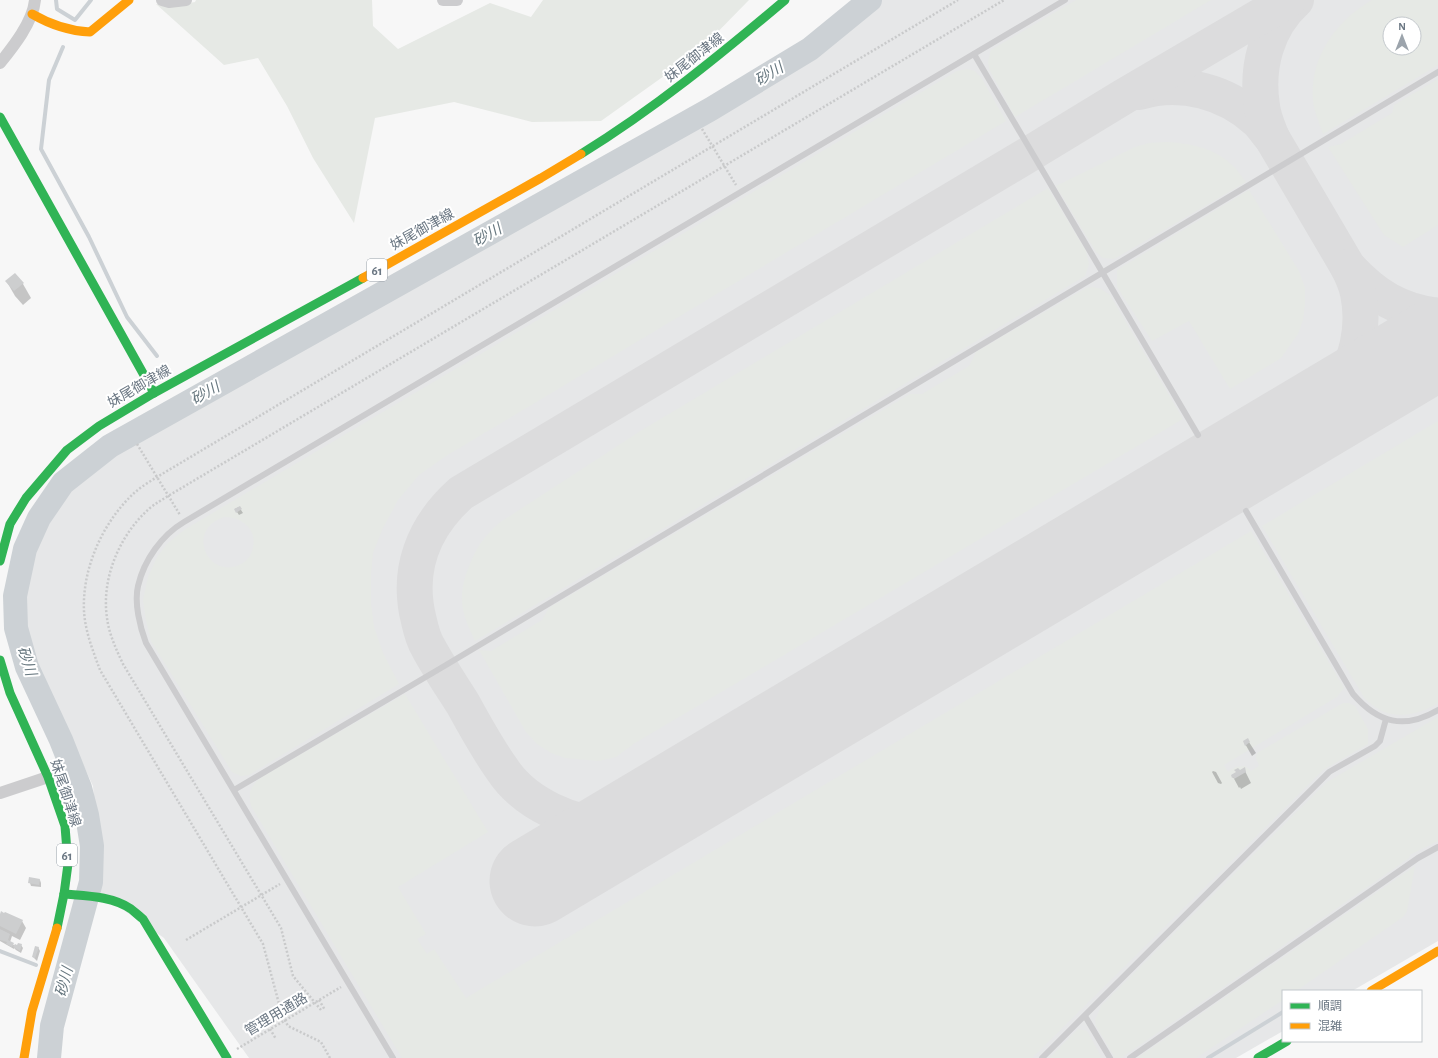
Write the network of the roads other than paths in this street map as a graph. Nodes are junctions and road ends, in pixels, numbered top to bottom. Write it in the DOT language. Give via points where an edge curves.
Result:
graph roads {
  1 [pos="34,0"];
  2 [pos="129,0"];
  3 [pos="162,0"];
  4 [pos="186,0"];
  5 [pos="443,0"];
  6 [pos="457,0"];
  7 [pos="785,0"];
  8 [pos="1065,0"];
  9 [pos="32,14"];
  10 [pos="974,54"];
  11 [pos="0,63"];
  12 [pos="1438,72"];
  13 [pos="0,117"];
  14 [pos="1102,273"];
  15 [pos="154,393"];
  16 [pos="1198,435"];
  17 [pos="1246,511"];
  18 [pos="0,561"];
  19 [pos="0,660"];
  20 [pos="1438,710"];
  21 [pos="1386,719"];
  22 [pos="48,777"];
  23 [pos="234,790"];
  24 [pos="0,793"];
  25 [pos="1438,847"];
  26 [pos="64,894"];
  27 [pos="1438,951"];
  28 [pos="1373,990"];
  29 [pos="1085,1016"];
  30 [pos="1285,1042"];
  31 [pos="230,1054"];
  32 [pos="24,1058"];
  33 [pos="392,1058"];
  34 [pos="1042,1058"];
  35 [pos="1110,1058"];
  36 [pos="1130,1058"];
  37 [pos="1258,1058"];
  1 -- 9 [label="street"];
  2 -- 9 [label="main road" via="90,32 74,32 48,24"];
  3 -- 4 [label="street"];
  5 -- 6 [label="street"];
  7 -- 15 [label="main road, 妹尾御津線 / 61" via="716,58 605,139 541,178"];
  8 -- 10 [label="lane"];
  9 -- 11 [label="street"];
  10 -- 14 [label="lane"];
  10 -- 23 [label="lane" via="184,522 166,536 154,550 137,586 140,625 146,643"];
  12 -- 14 [label="lane"];
  13 -- 15 [label="main road"];
  14 -- 16 [label="lane"];
  14 -- 23 [label="lane"];
  15 -- 18 [label="main road, 妹尾御津線 / 61" via="99,426 68,450 26,498 10,524"];
  17 -- 21 [label="lane" via="1353,694 1372,713"];
  19 -- 22 [label="main road, 妹尾御津線 / 61" via="10,693"];
  20 -- 21 [label="lane" via="1413,721"];
  21 -- 29 [label="lane" via="1380,741 1375,746 1329,772"];
  22 -- 24 [label="street"];
  22 -- 26 [label="main road, 妹尾御津線 / 61" via="65,826 68,864"];
  23 -- 33 [label="lane"];
  25 -- 36 [label="lane" via="1418,858"];
  26 -- 31 [label="main road" via="118,902 143,919"];
  26 -- 32 [label="main road, 妹尾御津線 / 61" via="56,931 32,1011"];
  27 -- 28 [label="main road"];
  29 -- 34 [label="lane"];
  29 -- 35 [label="lane"];
  30 -- 37 [label="main road"];
}
